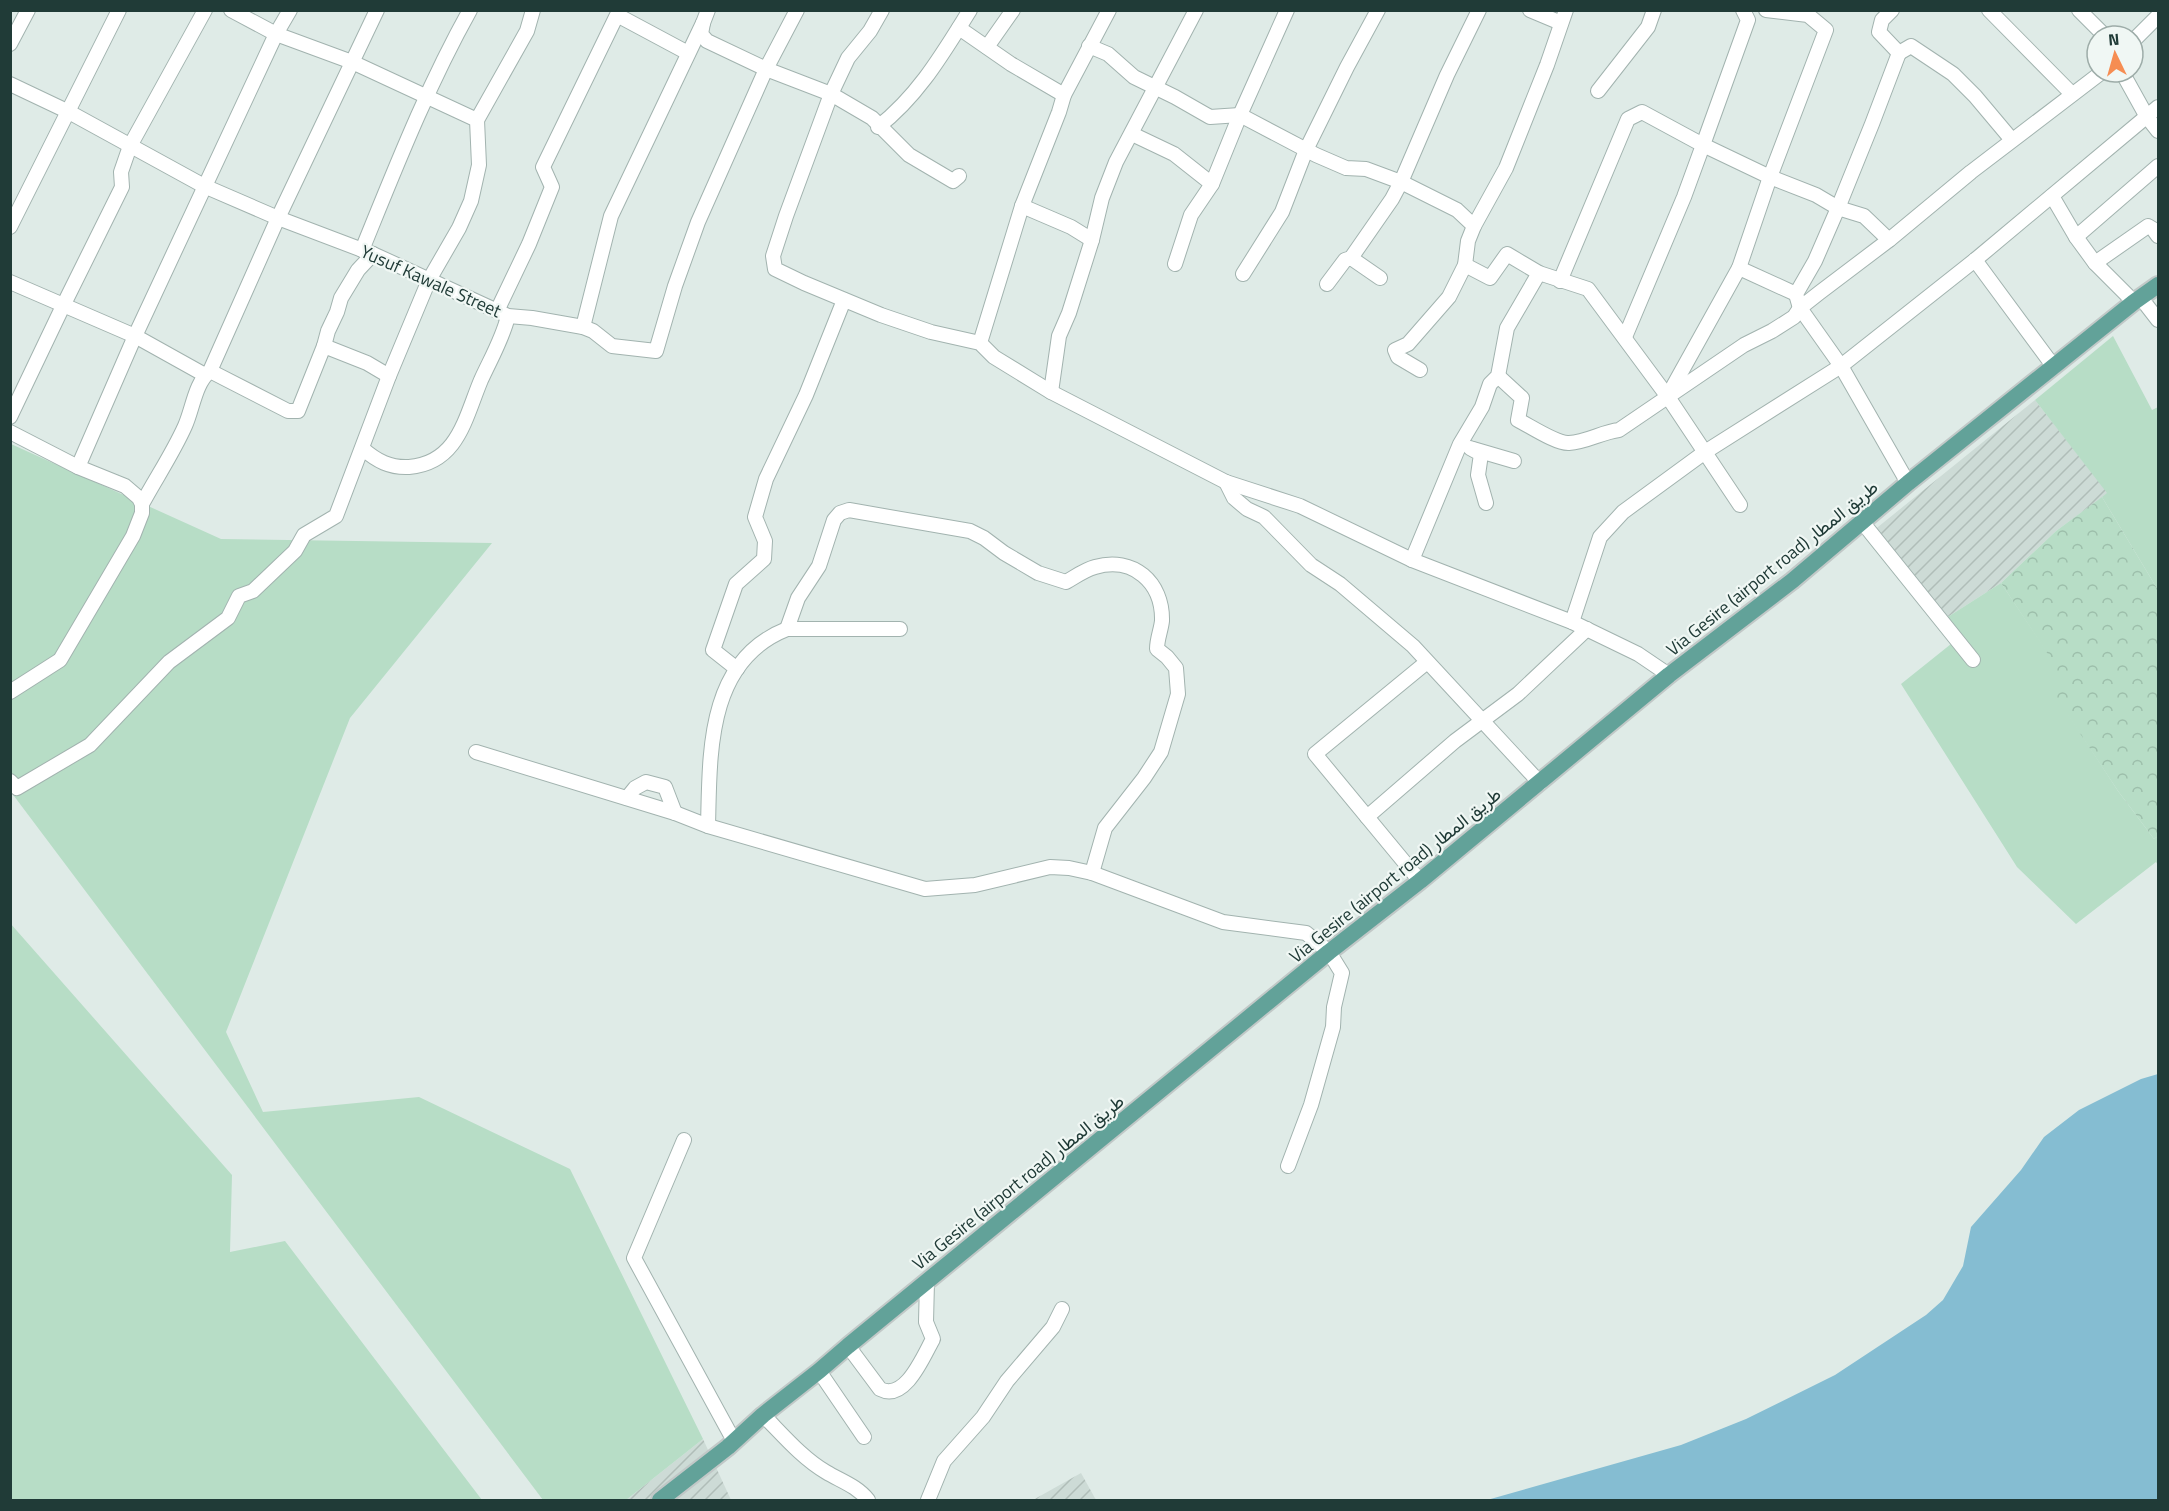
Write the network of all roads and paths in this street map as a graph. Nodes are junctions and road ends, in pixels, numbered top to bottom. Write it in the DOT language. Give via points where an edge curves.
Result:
graph roads {
  1 [pos="28,10"];
  2 [pos="119,10"];
  3 [pos="205,10"];
  4 [pos="231,10"];
  5 [pos="290,10"];
  6 [pos="377,10"];
  7 [pos="470,10"];
  8 [pos="533,10"];
  9 [pos="797,10"];
  10 [pos="882,10"];
  11 [pos="970,10"];
  12 [pos="1013,10"];
  13 [pos="1109,10"];
  14 [pos="1196,10"];
  15 [pos="1287,10"];
  16 [pos="1378,10"];
  17 [pos="1479,10"];
  18 [pos="1530,10"];
  19 [pos="1654,10"];
  20 [pos="1743,10"];
  21 [pos="1766,10"];
  22 [pos="1892,10"];
  23 [pos="1989,10"];
  24 [pos="2079,10"];
  25 [pos="614,12"];
  26 [pos="1808,13"];
  27 [pos="2158,16"];
  28 [pos="705,17"];
  29 [pos="1563,17"];
  30 [pos="2093,24"];
  31 [pos="959,28"];
  32 [pos="2145,29"];
  33 [pos="276,34"];
  34 [pos="10,44"];
  35 [pos="1089,46"];
  36 [pos="987,47"];
  37 [pos="688,53"];
  38 [pos="1899,53"];
  39 [pos="352,62"];
  40 [pos="766,69"];
  41 [pos="10,84"];
  42 [pos="2086,84"];
  43 [pos="2129,84"];
  44 [pos="1156,87"];
  45 [pos="1598,90"];
  46 [pos="831,94"];
  47 [pos="2072,94"];
  48 [pos="1064,95"];
  49 [pos="426,96"];
  50 [pos="2158,107"];
  51 [pos="69,112"];
  52 [pos="1240,115"];
  53 [pos="2147,117"];
  54 [pos="477,120"];
  55 [pos="879,127"];
  56 [pos="2158,131"];
  57 [pos="1132,134"];
  58 [pos="2012,140"];
  59 [pos="1703,145"];
  60 [pos="130,146"];
  61 [pos="1306,150"];
  62 [pos="2158,166"];
  63 [pos="959,176"];
  64 [pos="1770,177"];
  65 [pos="1401,182"];
  66 [pos="1212,184"];
  67 [pos="204,186"];
  68 [pos="2052,196"];
  69 [pos="1022,206"];
  70 [pos="1838,208"];
  71 [pos="278,218"];
  72 [pos="10,226"];
  73 [pos="1474,226"];
  74 [pos="2158,236"];
  75 [pos="2076,237"];
  76 [pos="1092,240"];
  77 [pos="1889,240"];
  78 [pos="367,252"];
  79 [pos="1351,258"];
  80 [pos="1975,260"];
  81 [pos="2095,263"];
  82 [pos="1175,264"];
  83 [pos="1465,265"];
  84 [pos="1739,268"];
  85 [pos="1539,273"];
  86 [pos="1243,274"];
  87 [pos="1380,278"];
  88 [pos="429,280"];
  89 [pos="1560,281"];
  90 [pos="10,282"];
  91 [pos="1327,284"];
  92 [pos="2158,285"];
  93 [pos="1796,294"];
  94 [pos="844,300"];
  95 [pos="2137,300"];
  96 [pos="63,306"];
  97 [pos="1800,308"];
  98 [pos="503,314"];
  99 [pos="2158,320"];
  100 [pos="583,327"];
  101 [pos="135,336"];
  102 [pos="1625,337"];
  103 [pos="980,343"];
  104 [pos="324,346"];
  105 [pos="1840,366"];
  106 [pos="2054,367"];
  107 [pos="1420,370"];
  108 [pos="207,373"];
  109 [pos="389,376"];
  110 [pos="1498,376"];
  111 [pos="1051,392"];
  112 [pos="1668,397"];
  113 [pos="10,417"];
  114 [pos="10,432"];
  115 [pos="1465,446"];
  116 [pos="363,449"];
  117 [pos="1705,452"];
  118 [pos="1514,461"];
  119 [pos="78,467"];
  120 [pos="1226,482"];
  121 [pos="1908,483"];
  122 [pos="1486,503"];
  123 [pos="142,504"];
  124 [pos="1740,505"];
  125 [pos="1863,523"];
  126 [pos="1412,560"];
  127 [pos="1572,622"];
  128 [pos="787,629"];
  129 [pos="900,629"];
  130 [pos="1587,629"];
  131 [pos="1973,660"];
  132 [pos="1427,662"];
  133 [pos="737,669"];
  134 [pos="1669,675"];
  135 [pos="10,692"];
  136 [pos="1482,720"];
  137 [pos="476,752"];
  138 [pos="10,781"];
  139 [pos="1540,783"];
  140 [pos="627,798"];
  141 [pos="675,813"];
  142 [pos="1367,817"];
  143 [pos="708,826"];
  144 [pos="1092,873"];
  145 [pos="1420,881"];
  146 [pos="1329,952"];
  147 [pos="684,1140"];
  148 [pos="1288,1166"];
  149 [pos="927,1282"];
  150 [pos="1062,1309"];
  151 [pos="848,1346"];
  152 [pos="819,1371"];
  153 [pos="763,1415"];
  154 [pos="864,1437"];
  155 [pos="734,1441"];
  156 [pos="660,1500"];
  157 [pos="868,1500"];
  158 [pos="928,1500"];
  1 -- 34 [label="street"];
  2 -- 51 [label="street"];
  3 -- 60 [label="street"];
  4 -- 33 [label="street"];
  5 -- 33 [label="street"];
  6 -- 39 [label="street"];
  7 -- 49 [label="street"];
  8 -- 54 [label="street" via="527,31"];
  9 -- 40 [label="street, Yusuf Kawale Street"];
  10 -- 46 [label="street" via="849,58"];
  11 -- 31 [label="street"];
  12 -- 36 [label="street"];
  13 -- 35 [label="street"];
  14 -- 44 [label="street"];
  15 -- 52 [label="street"];
  16 -- 61 [label="street"];
  17 -- 65 [label="street"];
  18 -- 29 [label="street"];
  19 -- 45 [label="street" via="1648,27"];
  20 -- 59 [label="street" via="1748,20"];
  21 -- 26 [label="street"];
  22 -- 38 [label="street" via="1882,20 1880,32"];
  23 -- 47 [label="street"];
  24 -- 30 [label="street"];
  25 -- 37 [label="street"];
  25 -- 98 [label="street" via="543,167 552,187"];
  26 -- 64 [label="street" via="1826,30"];
  27 -- 32 [label="street"];
  28 -- 37 [label="street"];
  28 -- 40 [label="street" via="701,34 707,41"];
  29 -- 73 [label="street" via="1506,168"];
  31 -- 36 [label="street"];
  31 -- 55 [label="street" via="927,78"];
  33 -- 39 [label="street"];
  33 -- 67 [label="street"];
  35 -- 44 [label="street" via="1108,54 1134,77"];
  35 -- 48 [label="street"];
  36 -- 48 [label="street"];
  37 -- 100 [label="street" via="611,216"];
  38 -- 58 [label="street" via="1911,46 1953,74"];
  38 -- 70 [label="street"];
  39 -- 49 [label="street"];
  39 -- 71 [label="street"];
  40 -- 46 [label="street"];
  40 -- 100 [label="street, Yusuf Kawale Street" via="698,222 656,351 612,346"];
  41 -- 51 [label="street, Yusuf Kawale Street"];
  42 -- 47 [label="street"];
  43 -- 53 [label="street"];
  44 -- 52 [label="street" via="1210,117"];
  44 -- 57 [label="street"];
  46 -- 55 [label="street" via="872,118"];
  46 -- 94 [label="street" via="772,264 775,269"];
  47 -- 58 [label="street"];
  48 -- 69 [label="street"];
  49 -- 54 [label="street"];
  49 -- 78 [label="street"];
  50 -- 53 [label="street"];
  51 -- 60 [label="street, Yusuf Kawale Street"];
  51 -- 72 [label="street"];
  52 -- 61 [label="street"];
  52 -- 66 [label="street"];
  53 -- 56 [label="street"];
  53 -- 68 [label="street"];
  54 -- 88 [label="street" via="479,165 471,201"];
  55 -- 63 [label="street" via="909,155 934,171 953,181"];
  57 -- 66 [label="street" via="1174,154"];
  57 -- 76 [label="street" via="1102,198"];
  58 -- 77 [label="street"];
  59 -- 64 [label="street"];
  59 -- 89 [label="street" via="1642,112 1628,119"];
  59 -- 102 [label="street"];
  60 -- 67 [label="street, Yusuf Kawale Street"];
  60 -- 96 [label="street" via="122,187"];
  61 -- 65 [label="street" via="1346,168 1366,169"];
  61 -- 86 [label="street" via="1282,212"];
  62 -- 75 [label="street"];
  64 -- 70 [label="street"];
  64 -- 84 [label="street"];
  65 -- 73 [label="street" via="1457,210"];
  65 -- 79 [label="street"];
  66 -- 82 [label="street" via="1191,215"];
  67 -- 71 [label="street, Yusuf Kawale Street"];
  67 -- 101 [label="street"];
  68 -- 75 [label="street"];
  68 -- 80 [label="street"];
  69 -- 76 [label="street"];
  69 -- 103 [label="street"];
  70 -- 77 [label="street" via="1864,216"];
  70 -- 93 [label="street"];
  71 -- 78 [label="street, Yusuf Kawale Street"];
  71 -- 108 [label="street"];
  73 -- 83 [label="street"];
  74 -- 81 [label="street" via="2148,226"];
  75 -- 81 [label="street"];
  76 -- 111 [label="street" via="1059,336"];
  77 -- 97 [label="street"];
  78 -- 88 [label="street, Yusuf Kawale Street"];
  78 -- 104 [label="street" via="341,298"];
  79 -- 87 [label="street"];
  79 -- 91 [label="street" via="1345,260"];
  80 -- 105 [label="street"];
  80 -- 106 [label="street"];
  81 -- 95 [label="street"];
  83 -- 85 [label="street" via="1490,278 1507,254"];
  83 -- 107 [label="street" via="1449,297 1408,344 1395,350 1398,357"];
  84 -- 93 [label="street"];
  84 -- 112 [label="street"];
  85 -- 89 [label="street"];
  85 -- 110 [label="street" via="1507,328"];
  88 -- 98 [label="street, Yusuf Kawale Street"];
  88 -- 109 [label="street"];
  89 -- 102 [label="street" via="1588,289"];
  90 -- 96 [label="street"];
  92 -- 95 [label="main road, Via Gesire (airport road) طريق المطار"];
  93 -- 97 [label="street"];
  94 -- 103 [label="street" via="931,332"];
  94 -- 133 [label="street" via="806,395 766,479 755,517 765,541 764,559 736,584 714,651"];
  95 -- 99 [label="street"];
  95 -- 106 [label="main road, Via Gesire (airport road) طريق المطار"];
  96 -- 101 [label="street"];
  96 -- 113 [label="street"];
  97 -- 105 [label="street"];
  97 -- 112 [label="street" via="1772,331 1744,345"];
  98 -- 100 [label="street, Yusuf Kawale Street"];
  98 -- 116 [label="street" via="467,419 453,445 438,459 422,466 405,467 375,460"];
  101 -- 108 [label="street"];
  101 -- 119 [label="street"];
  102 -- 112 [label="street"];
  103 -- 111 [label="street" via="994,357"];
  104 -- 108 [label="street" via="298,411 288,411"];
  104 -- 109 [label="street"];
  105 -- 117 [label="street"];
  105 -- 121 [label="street"];
  106 -- 121 [label="main road, Via Gesire (airport road) طريق المطار"];
  108 -- 123 [label="street" via="186,424"];
  109 -- 116 [label="street"];
  110 -- 112 [label="street" via="1522,398 1518,420 1567,443 1619,430"];
  110 -- 115 [label="street" via="1490,384"];
  111 -- 120 [label="street"];
  112 -- 117 [label="street"];
  114 -- 119 [label="street"];
  115 -- 118 [label="street"];
  115 -- 122 [label="street" via="1480,454 1478,475"];
  115 -- 126 [label="street"];
  116 -- 138 [label="street" via="336,516 304,536 295,551 253,591 239,596 228,618 169,662 90,744 17,788"];
  117 -- 124 [label="street"];
  117 -- 127 [label="street" via="1623,512 1600,537"];
  119 -- 123 [label="street" via="125,486"];
  120 -- 126 [label="street" via="1300,506"];
  120 -- 132 [label="street" via="1234,498 1264,517 1311,565 1340,584"];
  121 -- 125 [label="main road, Via Gesire (airport road) طريق المطار"];
  123 -- 135 [label="street" via="133,536 60,660"];
  125 -- 131 [label="street"];
  125 -- 134 [label="main road, Via Gesire (airport road) طريق المطار"];
  126 -- 127 [label="street"];
  127 -- 130 [label="street"];
  128 -- 129 [label="street"];
  128 -- 133 [label="street" via="755,647"];
  128 -- 144 [label="street" via="798,598 819,566 834,520 849,510 970,531 1038,573 1065,582 1086,570 1118,565 1146,576 1157,594 1162,621 1157,649 1176,668 1178,694 1161,752 1105,828"];
  130 -- 134 [label="street" via="1638,654"];
  130 -- 136 [label="street" via="1518,694"];
  132 -- 136 [label="street"];
  132 -- 142 [label="street" via="1315,754"];
  133 -- 143 [label="street" via="723,693 710,754"];
  134 -- 139 [label="main road, Via Gesire (airport road) طريق المطار"];
  136 -- 139 [label="street"];
  136 -- 142 [label="street"];
  137 -- 140 [label="street"];
  139 -- 145 [label="main road, Via Gesire (airport road) طريق المطار"];
  140 -- 141 [label="street"];
  140 -- 141 [label="street" via="646,782 665,788"];
  141 -- 143 [label="street"];
  142 -- 145 [label="street"];
  143 -- 144 [label="street" via="926,889 975,885 1050,867"];
  144 -- 146 [label="street" via="1223,922 1306,933"];
  145 -- 146 [label="main road, Via Gesire (airport road) طريق المطار"];
  146 -- 148 [label="street" via="1342,973 1333,1027 1311,1105"];
  146 -- 149 [label="main road, Via Gesire (airport road) طريق المطار"];
  147 -- 155 [label="street" via="634,1258"];
  149 -- 151 [label="main road, Via Gesire (airport road) طريق المطار"];
  149 -- 151 [label="street" via="926,1322 933,1339 904,1386 895,1392 880,1389"];
  150 -- 158 [label="street" via="1053,1327 944,1461"];
  151 -- 152 [label="main road, Via Gesire (airport road) طريق المطار"];
  152 -- 153 [label="main road, Via Gesire (airport road) طريق المطار"];
  152 -- 154 [label="street"];
  153 -- 155 [label="main road, Via Gesire (airport road) طريق المطار"];
  153 -- 157 [label="street" via="825,1472 852,1486"];
  155 -- 156 [label="main road, Via Gesire (airport road) طريق المطار"];
}
